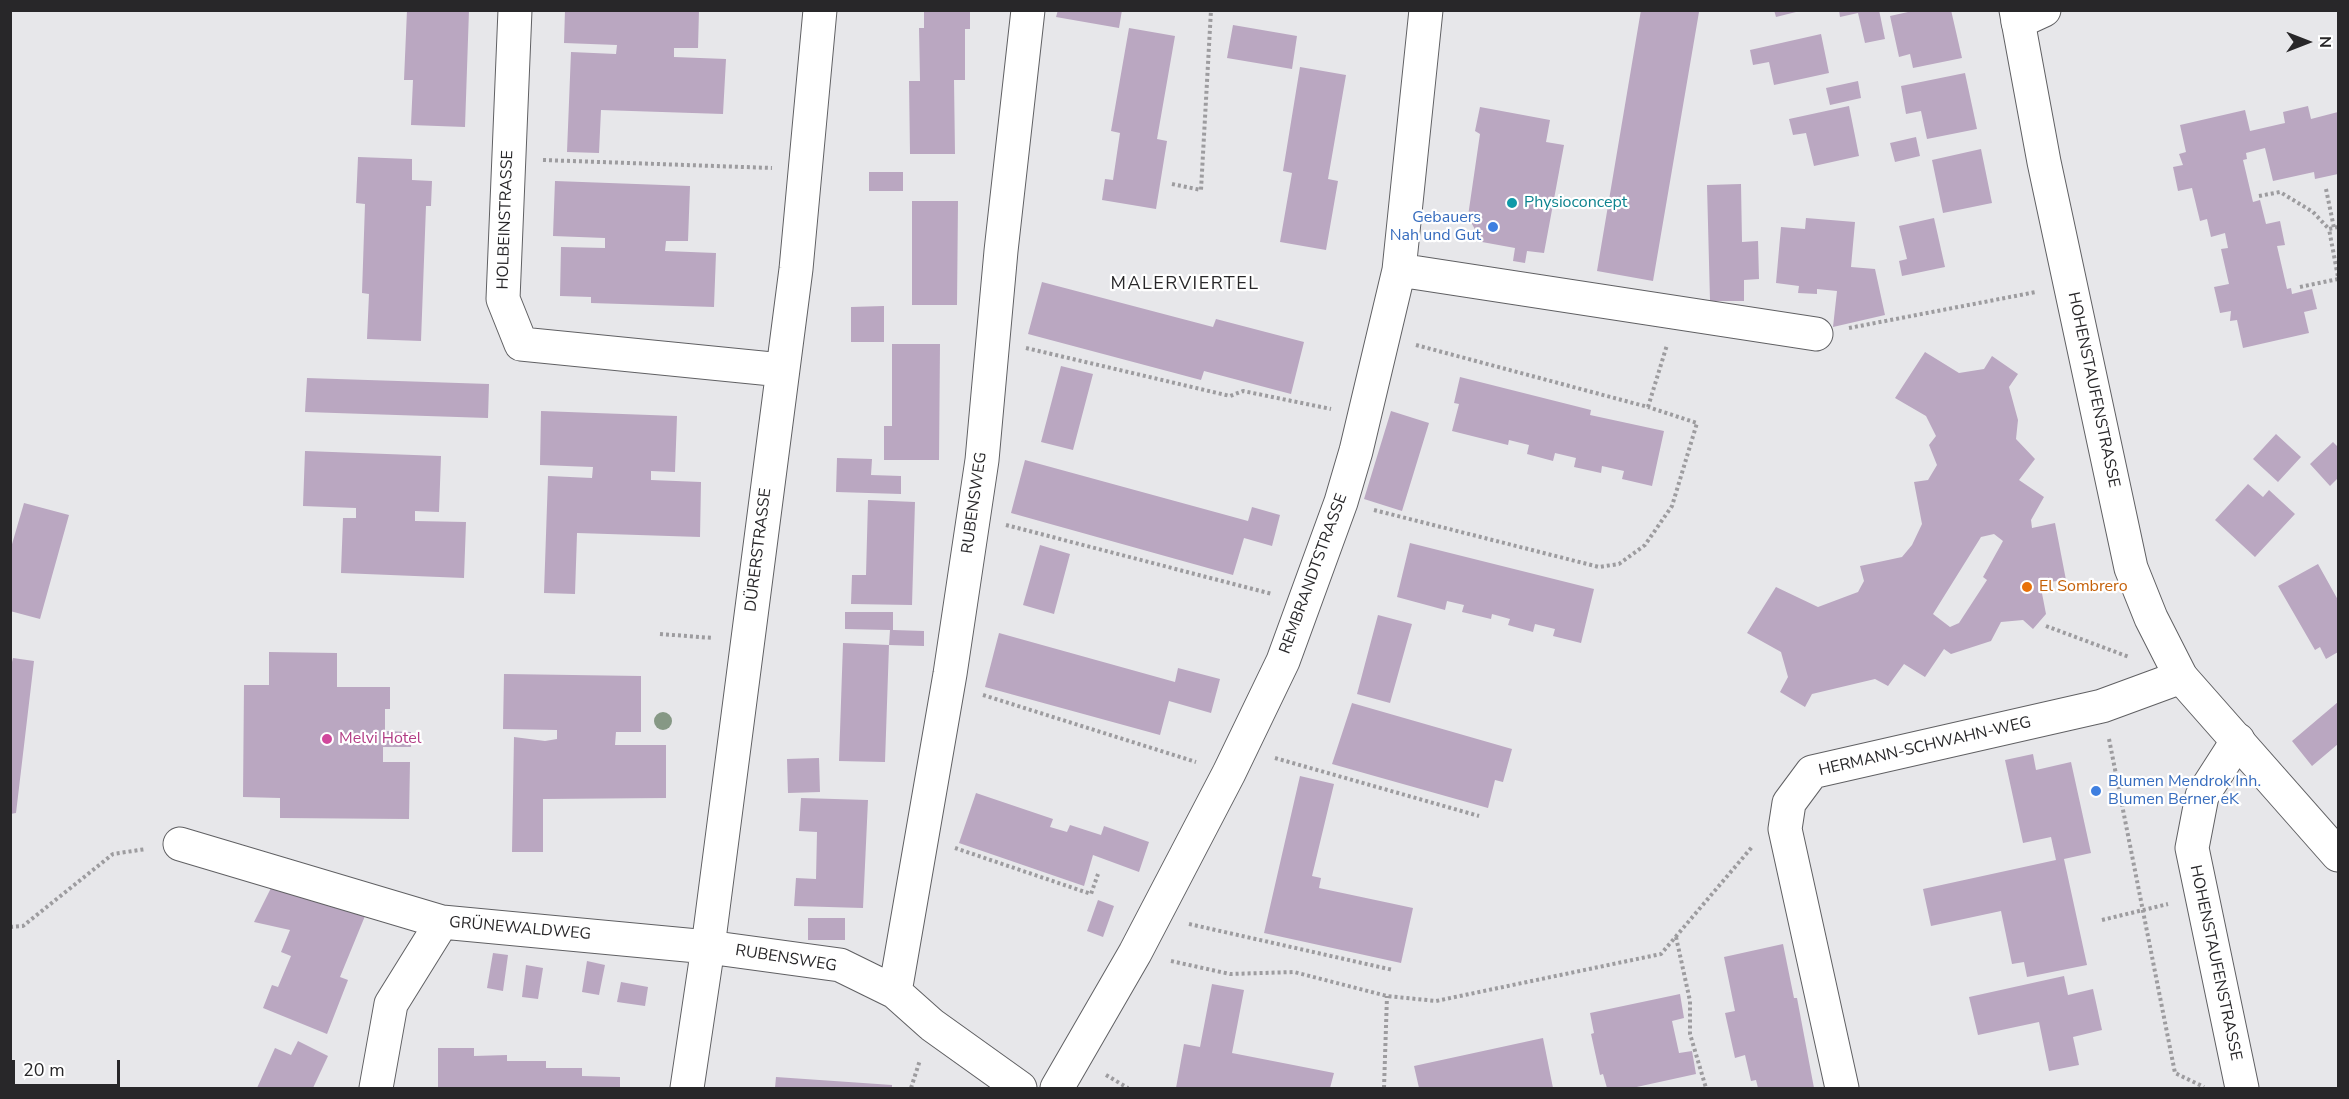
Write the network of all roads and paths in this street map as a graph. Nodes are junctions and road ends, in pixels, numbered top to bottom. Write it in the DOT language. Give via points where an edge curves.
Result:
graph roads {
  1 [pos="515,10"];
  2 [pos="820,10"];
  3 [pos="1028,10"];
  4 [pos="1211,10"];
  5 [pos="1426,10"];
  6 [pos="2026,14"];
  7 [pos="509,158"];
  8 [pos="805,170"];
  9 [pos="1172,184"];
  10 [pos="2326,189"];
  11 [pos="2259,196"];
  12 [pos="2334,228"];
  13 [pos="1399,270"];
  14 [pos="2338,278"];
  15 [pos="2071,286"];
  16 [pos="2300,287"];
  17 [pos="1677,313"];
  18 [pos="1816,334"];
  19 [pos="1381,336"];
  20 [pos="993,340"];
  21 [pos="782,370"];
  22 [pos="1648,407"];
  23 [pos="1364,416"];
  24 [pos="1341,502"];
  25 [pos="973,517"];
  26 [pos="1305,602"];
  27 [pos="2046,626"];
  28 [pos="660,634"];
  29 [pos="747,641"];
  30 [pos="2181,676"];
  31 [pos="948,684"];
  32 [pos="2102,706"];
  33 [pos="2238,740"];
  34 [pos="1235,761"];
  35 [pos="1479,816"];
  36 [pos="1785,829"];
  37 [pos="921,837"];
  38 [pos="180,844"];
  39 [pos="2338,855"];
  40 [pos="1098,874"];
  41 [pos="2201,896"];
  42 [pos="2142,910"];
  43 [pos="1152,916"];
  44 [pos="2102,920"];
  45 [pos="442,922"];
  46 [pos="10,927"];
  47 [pos="1676,936"];
  48 [pos="708,947"];
  49 [pos="1135,953"];
  50 [pos="1393,970"];
  51 [pos="895,992"];
  52 [pos="1387,996"];
  53 [pos="376,1089"];
  54 [pos="687,1089"];
  55 [pos="1020,1089"];
  56 [pos="1057,1089"];
  57 [pos="1384,1089"];
  58 [pos="1706,1089"];
  59 [pos="1842,1089"];
  60 [pos="2204,1089"];
  61 [pos="2242,1089"];
  1 -- 7 [label="street, HOLBEINSTRASSE"];
  2 -- 8 [label="street, DÜRERSTRASSE"];
  3 -- 20 [label="street, RUBENSWEG"];
  4 -- 9 [label="path" via="1201,190"];
  5 -- 13 [label="street, REMBRANDTSTRASSE"];
  6 -- 15 [label="street, HOHENSTAUFENSTRASSE"];
  7 -- 8 [label="path"];
  7 -- 21 [label="street, HOLBEINSTRASSE" via="503,299 521,344"];
  8 -- 21 [label="street, DÜRERSTRASSE"];
  10 -- 12 [label="path"];
  11 -- 12 [label="path" via="2280,192"];
  12 -- 14 [label="path"];
  13 -- 17 [label="street"];
  13 -- 19 [label="street, REMBRANDTSTRASSE"];
  14 -- 16 [label="path"];
  15 -- 18 [label="path"];
  15 -- 30 [label="street, HOHENSTAUFENSTRASSE" via="2131,568"];
  17 -- 18 [label="street"];
  17 -- 22 [label="path"];
  19 -- 22 [label="path"];
  19 -- 23 [label="street, REMBRANDTSTRASSE"];
  20 -- 23 [label="path" via="1230,396 1243,391"];
  20 -- 25 [label="street, RUBENSWEG"];
  21 -- 29 [label="street, DÜRERSTRASSE"];
  22 -- 24 [label="path" via="1697,423 1672,506 1645,545 1619,564 1599,567"];
  23 -- 24 [label="street, REMBRANDTSTRASSE"];
  24 -- 26 [label="street, REMBRANDTSTRASSE"];
  25 -- 26 [label="path"];
  25 -- 31 [label="street, RUBENSWEG"];
  26 -- 34 [label="street, REMBRANDTSTRASSE" via="1283,661"];
  27 -- 30 [label="path"];
  28 -- 29 [label="path"];
  29 -- 48 [label="street, DÜRERSTRASSE"];
  30 -- 32 [label="street, HERMANN-SCHWAHN-WEG"];
  30 -- 33 [label="street, HOHENSTAUFENSTRASSE"];
  31 -- 34 [label="path"];
  31 -- 37 [label="street, RUBENSWEG"];
  32 -- 36 [label="street, HERMANN-SCHWAHN-WEG" via="1812,772 1789,803"];
  32 -- 42 [label="path"];
  33 -- 39 [label="street, HOHENSTAUFENSTRASSE"];
  33 -- 41 [label="street, HOHENSTAUFENSTRASSE" via="2202,796 2192,848"];
  34 -- 35 [label="path"];
  34 -- 43 [label="street, REMBRANDTSTRASSE"];
  36 -- 47 [label="path" via="1766,830"];
  36 -- 59 [label="street, HERMANN-SCHWAHN-WEG"];
  37 -- 40 [label="path" via="1091,894"];
  37 -- 51 [label="street, RUBENSWEG"];
  38 -- 45 [label="street"];
  38 -- 46 [label="path" via="113,854 23,926"];
  41 -- 42 [label="path"];
  41 -- 61 [label="street, HOHENSTAUFENSTRASSE"];
  42 -- 44 [label="path"];
  42 -- 60 [label="path" via="2175,1073 2204,1085"];
  43 -- 49 [label="street, REMBRANDTSTRASSE"];
  43 -- 50 [label="path"];
  45 -- 48 [label="street, GRÜNEWALDWEG"];
  45 -- 53 [label="street, GRÜNEWALDWEG" via="391,1004"];
  47 -- 52 [label="path" via="1661,954 1458,996 1418,1001"];
  47 -- 58 [label="path" via="1690,1001 1690,1034"];
  48 -- 51 [label="street, RUBENSWEG" via="840,966"];
  48 -- 54 [label="street, DÜRERSTRASSE"];
  49 -- 52 [label="path" via="1230,974 1294,972"];
  49 -- 56 [label="street, REMBRANDTSTRASSE"];
  51 -- 55 [label="street, RUBENSWEG" via="932,1025"];
  52 -- 57 [label="path"];
}
